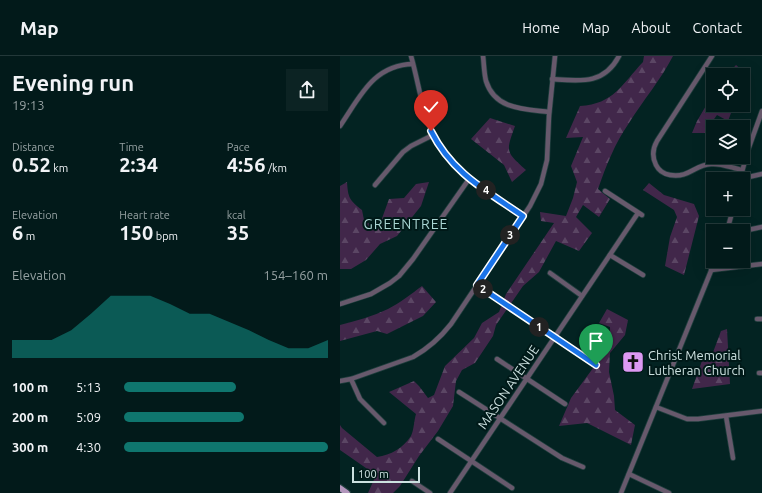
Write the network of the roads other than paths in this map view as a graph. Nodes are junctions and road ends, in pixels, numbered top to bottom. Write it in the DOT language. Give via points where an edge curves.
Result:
graph roads {
  1 [pos="410,56"];
  2 [pos="483,56"];
  3 [pos="555,56"];
  4 [pos="619,56"];
  5 [pos="712,56"];
  6 [pos="413,64"];
  7 [pos="552,79"];
  8 [pos="762,111"];
  9 [pos="549,112"];
  10 [pos="760,118"];
  11 [pos="340,126"];
  12 [pos="433,135"];
  13 [pos="742,170"];
  14 [pos="762,174"];
  15 [pos="750,177"];
  16 [pos="469,179"];
  17 [pos="375,186"];
  18 [pos="605,191"];
  19 [pos="523,216"];
  20 [pos="762,227"];
  21 [pos="750,230"];
  22 [pos="610,255"];
  23 [pos="762,264"];
  24 [pos="711,270"];
  25 [pos="550,273"];
  26 [pos="643,275"];
  27 [pos="477,285"];
  28 [pos="582,296"];
  29 [pos="340,304"];
  30 [pos="555,337"];
  31 [pos="497,359"];
  32 [pos="596,365"];
  33 [pos="351,379"];
  34 [pos="527,379"];
  35 [pos="340,380"];
  36 [pos="459,392"];
  37 [pos="565,404"];
  38 [pos="656,407"];
  39 [pos="762,411"];
  40 [pos="726,416"];
  41 [pos="500,420"];
  42 [pos="384,423"];
  43 [pos="438,439"];
  44 [pos="733,458"];
  45 [pos="472,461"];
  46 [pos="583,467"];
  47 [pos="629,474"];
  48 [pos="412,481"];
  49 [pos="340,488"];
  50 [pos="512,488"];
  51 [pos="347,493"];
  52 [pos="430,493"];
  53 [pos="450,493"];
  54 [pos="621,493"];
  55 [pos="669,493"];
  1 -- 6 [label="street"];
  2 -- 9 [label="street" via="486,81 499,101 513,107"];
  3 -- 7 [label="street"];
  4 -- 7 [label="street" via="608,70 593,79"];
  5 -- 13 [label="street" via="657,141 654,159 662,173 677,176 710,164"];
  6 -- 11 [label="street" via="391,68 376,76"];
  6 -- 12 [label="street"];
  7 -- 9 [label="street"];
  8 -- 10 [label="street"];
  9 -- 19 [label="street" via="545,172 536,195"];
  10 -- 13 [label="street"];
  12 -- 16 [label="street" via="452,163"];
  12 -- 17 [label="street" via="403,152"];
  14 -- 15 [label="street"];
  16 -- 19 [label="street"];
  16 -- 29 [label="street" via="414,259 399,276 372,294"];
  18 -- 22 [label="street, MASON AVENUE" via="640,214"];
  19 -- 27 [label="street"];
  20 -- 21 [label="street"];
  22 -- 26 [label="street"];
  22 -- 28 [label="street, MASON AVENUE"];
  23 -- 24 [label="street"];
  24 -- 38 [label="street"];
  25 -- 28 [label="street"];
  27 -- 30 [label="street"];
  27 -- 33 [label="street" via="448,328 422,352 404,361"];
  28 -- 30 [label="street, MASON AVENUE"];
  30 -- 32 [label="street"];
  30 -- 34 [label="street, MASON AVENUE"];
  31 -- 34 [label="street"];
  33 -- 35 [label="street"];
  33 -- 42 [label="street" via="360,399"];
  34 -- 37 [label="street"];
  34 -- 41 [label="street, MASON AVENUE"];
  36 -- 41 [label="street"];
  38 -- 40 [label="street" via="687,419"];
  38 -- 47 [label="street"];
  39 -- 40 [label="street"];
  40 -- 44 [label="street"];
  41 -- 45 [label="street, MASON AVENUE"];
  41 -- 46 [label="street" via="562,458"];
  43 -- 45 [label="street"];
  45 -- 50 [label="street"];
  45 -- 53 [label="street, MASON AVENUE"];
  47 -- 54 [label="street"];
  47 -- 55 [label="street"];
  48 -- 52 [label="street"];
  49 -- 51 [label="main road"];
}
